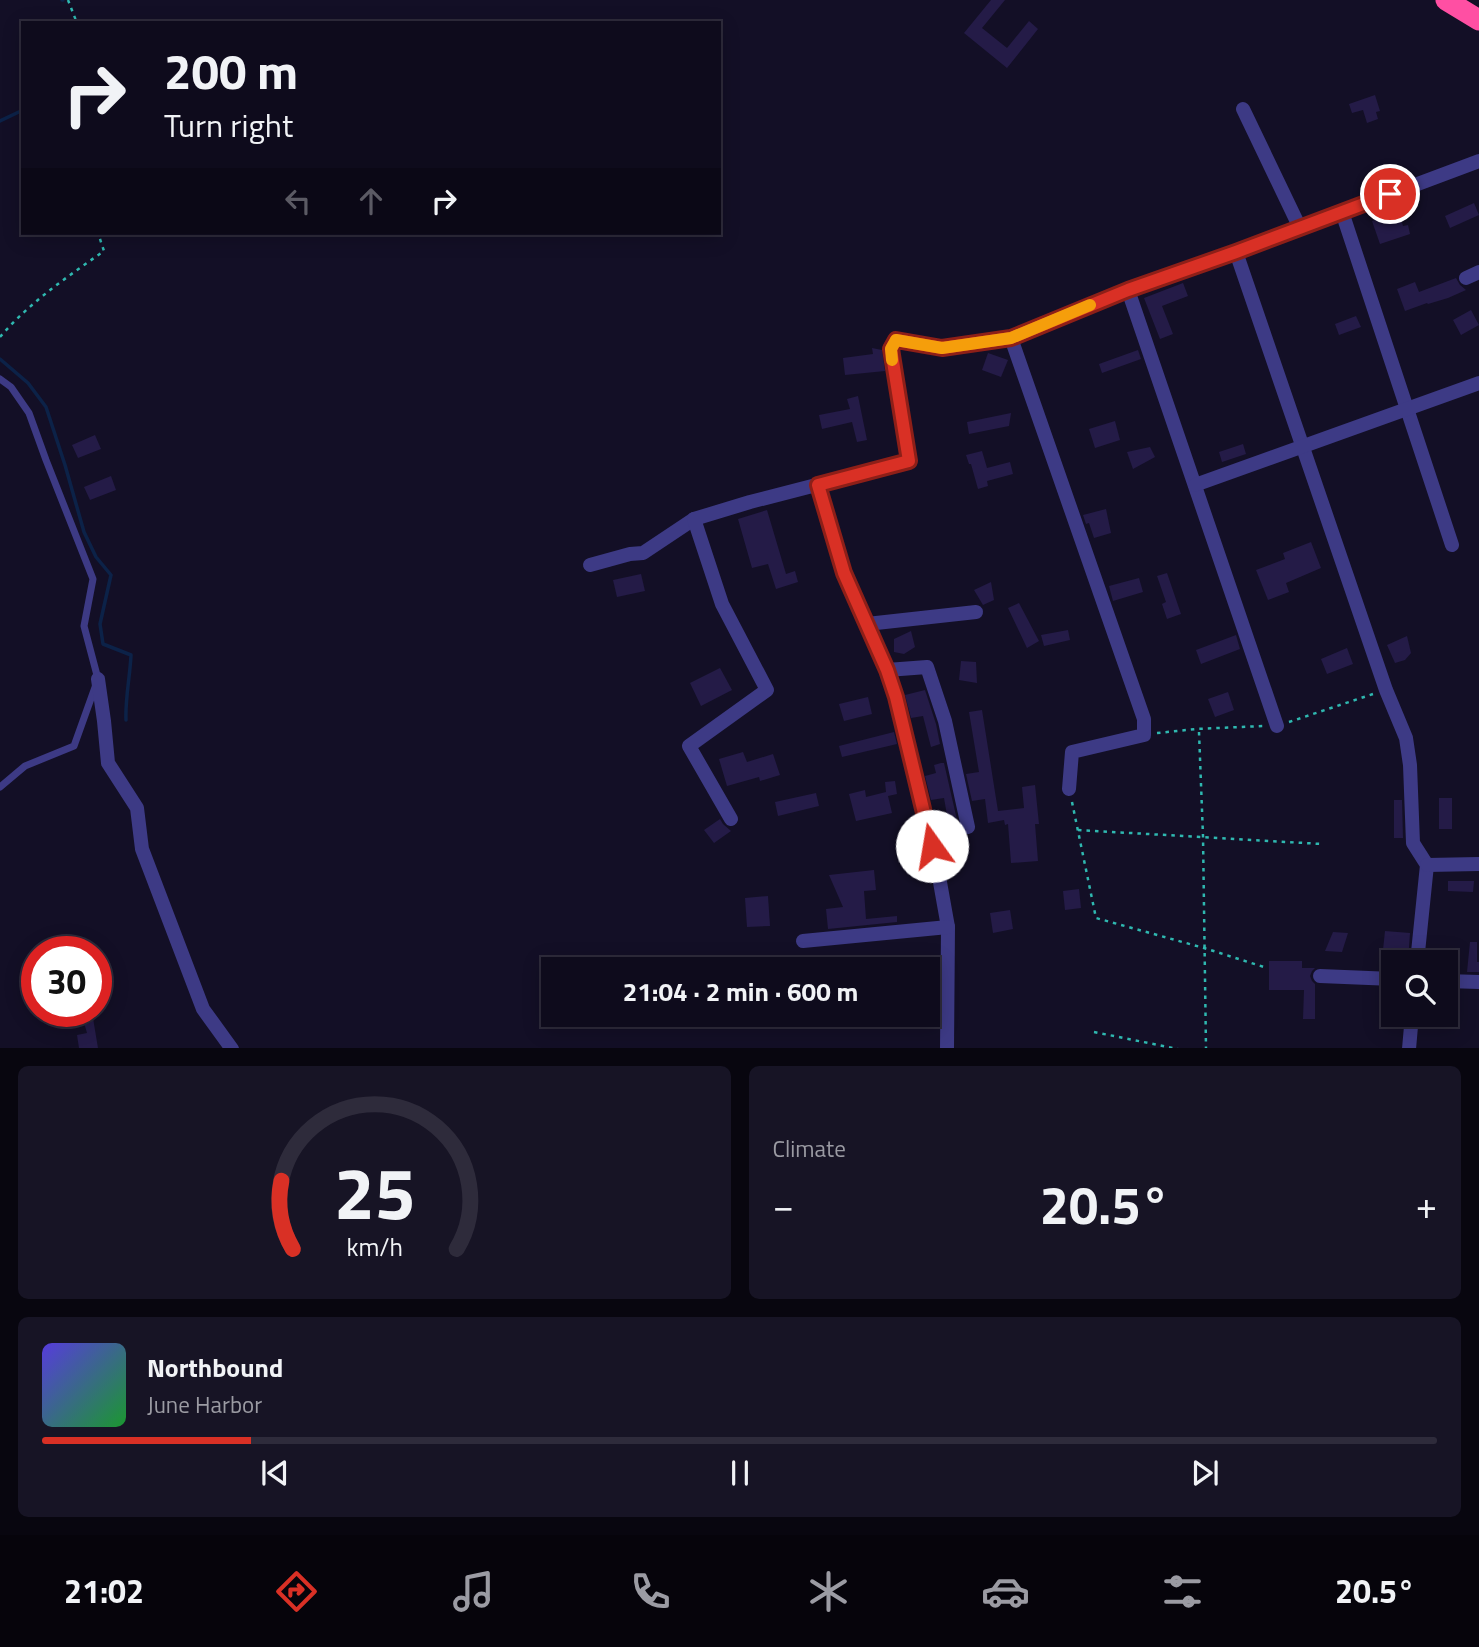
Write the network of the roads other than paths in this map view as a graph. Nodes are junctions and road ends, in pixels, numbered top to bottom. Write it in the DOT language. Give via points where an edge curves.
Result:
graph roads {
  1 [pos="1446,0"];
  2 [pos="1479,20"];
  3 [pos="1243,109"];
  4 [pos="1479,161"];
  5 [pos="1342,212"];
  6 [pos="1300,228"];
  7 [pos="1236,252"];
  8 [pos="1128,290"];
  9 [pos="1011,338"];
  10 [pos="0,379"];
  11 [pos="1479,383"];
  12 [pos="1407,409"];
  13 [pos="1303,446"];
  14 [pos="818,485"];
  15 [pos="1195,485"];
  16 [pos="694,519"];
  17 [pos="1452,545"];
  18 [pos="590,565"];
  19 [pos="976,612"];
  20 [pos="867,624"];
  21 [pos="887,670"];
  22 [pos="98,679"];
  23 [pos="1277,726"];
  24 [pos="0,787"];
  25 [pos="1069,789"];
  26 [pos="731,819"];
  27 [pos="968,827"];
  28 [pos="1479,864"];
  29 [pos="1427,866"];
  30 [pos="948,928"];
  31 [pos="803,942"];
  32 [pos="1419,950"];
  33 [pos="1320,976"];
  34 [pos="1381,979"];
  35 [pos="1458,981"];
  36 [pos="1479,982"];
  37 [pos="1411,1027"];
  38 [pos="232,1048"];
  39 [pos="947,1048"];
  40 [pos="1409,1048"];
  1 -- 2 [label="highway"];
  3 -- 6 [label="street"];
  4 -- 5 [label="street"];
  5 -- 6 [label="street"];
  5 -- 12 [label="street"];
  6 -- 7 [label="street"];
  7 -- 8 [label="street"];
  7 -- 13 [label="street"];
  8 -- 9 [label="street"];
  8 -- 15 [label="street"];
  9 -- 14 [label="street" via="942,348 896,340 891,349 909,461"];
  9 -- 25 [label="street" via="1144,719 1144,735 1072,752"];
  10 -- 22 [label="lane" via="29,413 93,579 84,626"];
  11 -- 12 [label="street"];
  12 -- 13 [label="street"];
  12 -- 17 [label="street"];
  13 -- 15 [label="street"];
  13 -- 29 [label="street" via="1406,738 1413,843"];
  14 -- 16 [label="street"];
  14 -- 20 [label="street" via="844,573"];
  15 -- 23 [label="street"];
  16 -- 18 [label="street" via="643,552"];
  16 -- 26 [label="street" via="722,604 767,690 689,746"];
  19 -- 20 [label="street"];
  20 -- 21 [label="street"];
  21 -- 27 [label="street" via="927,667 945,721"];
  21 -- 30 [label="street"];
  22 -- 24 [label="lane" via="74,746 25,766"];
  22 -- 38 [label="street" via="107,763 137,808 142,849 203,1009"];
  28 -- 29 [label="street"];
  29 -- 32 [label="street"];
  30 -- 31 [label="street"];
  30 -- 39 [label="street"];
  33 -- 34 [label="street"];
  35 -- 36 [label="street"];
  37 -- 40 [label="street"];
}
